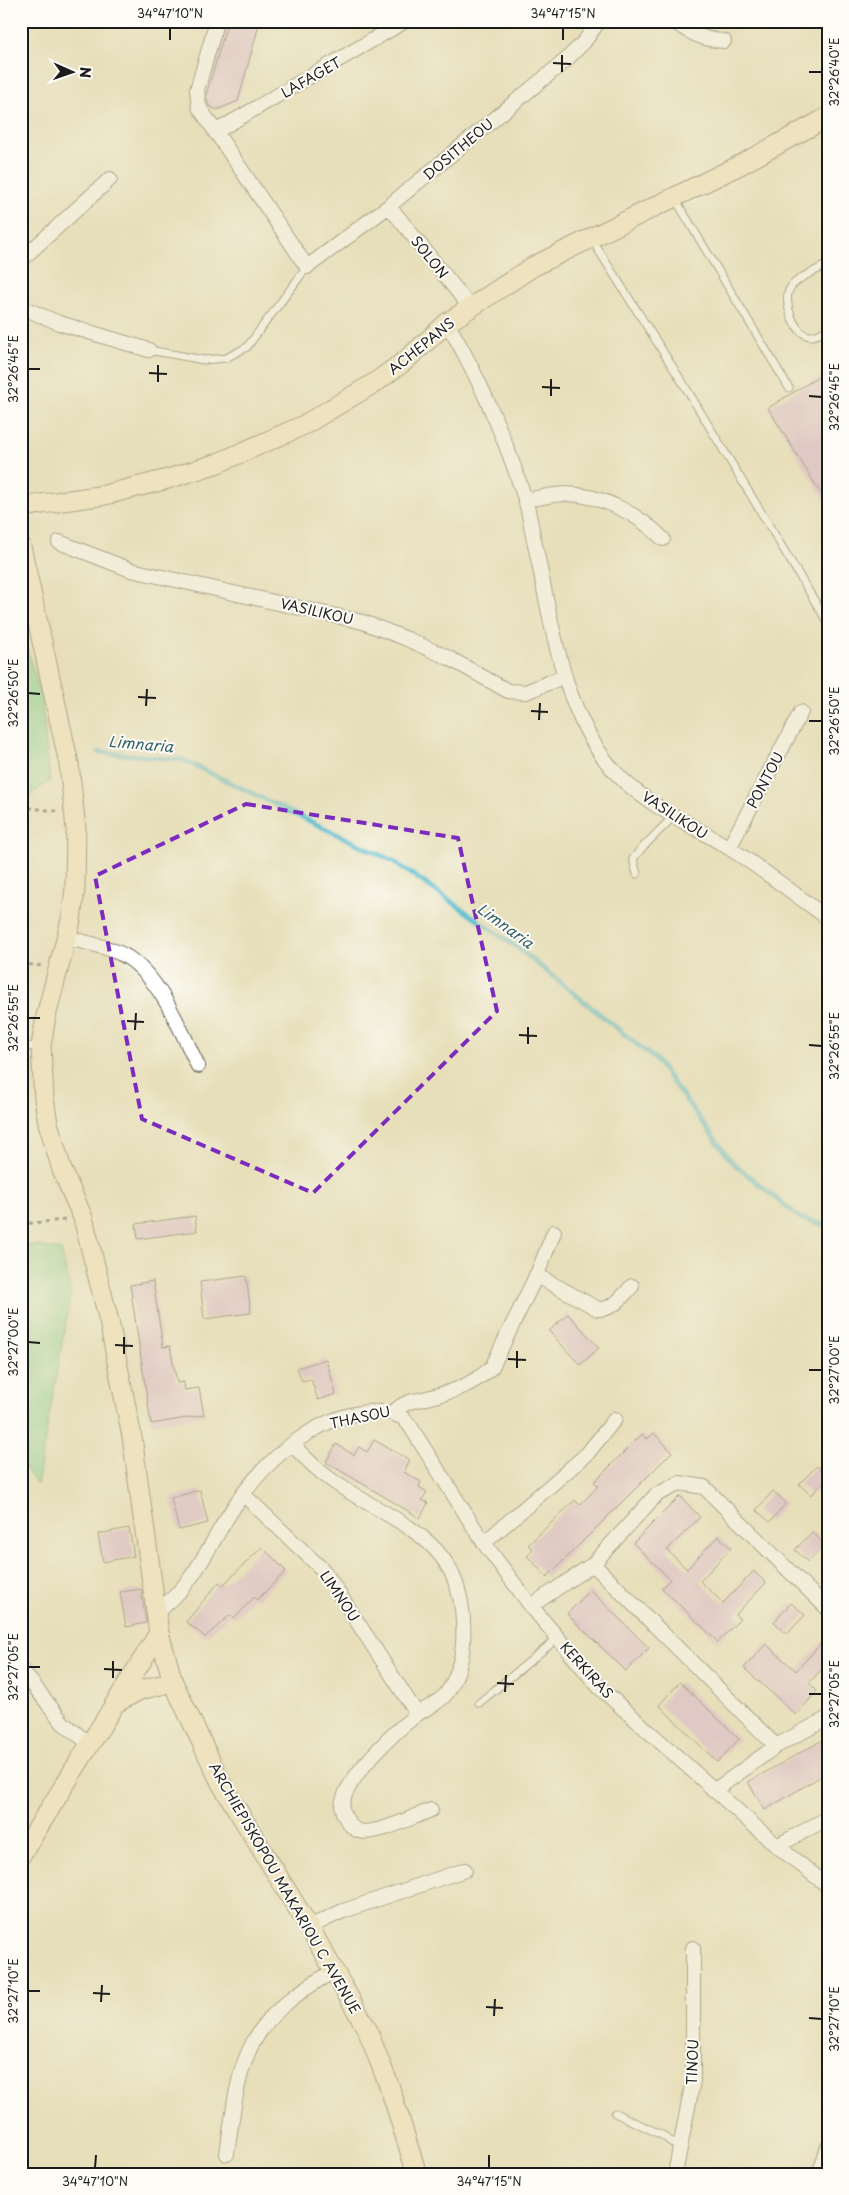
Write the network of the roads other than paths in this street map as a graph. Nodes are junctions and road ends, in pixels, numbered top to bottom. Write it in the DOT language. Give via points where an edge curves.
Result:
graph roads {
  1 [pos="217,21"];
  2 [pos="405,21"];
  3 [pos="599,21"];
  4 [pos="673,21"];
  5 [pos="724,41"];
  6 [pos="828,117"];
  7 [pos="216,132"];
  8 [pos="110,179"];
  9 [pos="674,197"];
  10 [pos="389,206"];
  11 [pos="591,237"];
  12 [pos="21,260"];
  13 [pos="828,264"];
  14 [pos="307,267"];
  15 [pos="21,307"];
  16 [pos="472,308"];
  17 [pos="447,323"];
  18 [pos="828,329"];
  19 [pos="149,350"];
  20 [pos="789,388"];
  21 [pos="525,500"];
  22 [pos="21,507"];
  23 [pos="663,539"];
  24 [pos="59,542"];
  25 [pos="21,546"];
  26 [pos="828,623"];
  27 [pos="564,676"];
  28 [pos="801,712"];
  29 [pos="673,817"];
  30 [pos="729,848"];
  31 [pos="637,874"];
  32 [pos="828,918"];
  33 [pos="68,938"];
  34 [pos="41,1046"];
  35 [pos="21,1047"];
  36 [pos="198,1066"];
  37 [pos="554,1232"];
  38 [pos="536,1275"];
  39 [pos="632,1286"];
  40 [pos="392,1413"];
  41 [pos="615,1419"];
  42 [pos="292,1444"];
  43 [pos="243,1494"];
  44 [pos="484,1543"];
  45 [pos="593,1564"];
  46 [pos="532,1606"];
  47 [pos="828,1610"];
  48 [pos="156,1612"];
  49 [pos="159,1633"];
  50 [pos="558,1638"];
  51 [pos="21,1669"];
  52 [pos="173,1682"];
  53 [pos="479,1703"];
  54 [pos="115,1704"];
  55 [pos="417,1714"];
  56 [pos="828,1718"];
  57 [pos="90,1744"];
  58 [pos="776,1746"];
  59 [pos="714,1791"];
  60 [pos="431,1810"];
  61 [pos="828,1818"];
  62 [pos="777,1846"];
  63 [pos="21,1856"];
  64 [pos="465,1870"];
  65 [pos="828,1886"];
  66 [pos="309,1927"];
  67 [pos="693,1948"];
  68 [pos="334,1972"];
  69 [pos="614,2114"];
  70 [pos="828,2147"];
  71 [pos="681,2150"];
  72 [pos="227,2154"];
  73 [pos="417,2174"];
  74 [pos="675,2174"];
  75 [pos="819,2174"];
  1 -- 7 [label="street" via="196,96"];
  2 -- 7 [label="street, LAFAGET"];
  3 -- 10 [label="street, DOSITHEOU" via="566,60"];
  4 -- 5 [label="street" via="702,38"];
  6 -- 9 [label="main road, ACHEPANS"];
  7 -- 14 [label="street"];
  8 -- 12 [label="street"];
  9 -- 11 [label="main road, ACHEPANS"];
  9 -- 20 [label="lane"];
  10 -- 14 [label="street, DOSITHEOU"];
  10 -- 16 [label="street, SOLON"];
  11 -- 16 [label="main road, ACHEPANS" via="534,266"];
  11 -- 26 [label="lane"];
  13 -- 18 [label="lane" via="794,283 789,290 787,308 805,335 814,336"];
  14 -- 19 [label="lane" via="247,347 226,358 204,360"];
  15 -- 19 [label="street" via="59,323"];
  16 -- 17 [label="main road, ACHEPANS"];
  17 -- 21 [label="street, VASILIKOU" via="479,380"];
  17 -- 22 [label="main road, ACHEPANS" via="376,382 304,425 268,442 168,479 105,495"];
  21 -- 23 [label="street" via="567,494 583,496 636,516"];
  21 -- 27 [label="street, VASILIKOU"];
  24 -- 27 [label="street, VASILIKOU" via="131,570 363,622 449,658 508,691 526,692"];
  25 -- 33 [label="main road, ARCHIEPISKOPOU MAKARIOU C AVENUE" via="69,764 74,813 75,888"];
  27 -- 29 [label="street, VASILIKOU" via="583,723 616,773"];
  28 -- 30 [label="street, PONTOU"];
  29 -- 30 [label="street, VASILIKOU"];
  29 -- 31 [label="lane" via="633,859"];
  30 -- 32 [label="street, VASILIKOU"];
  33 -- 34 [label="main road, ARCHIEPISKOPOU MAKARIOU C AVENUE"];
  33 -- 36 [label="street" via="108,949 140,968 168,1005"];
  34 -- 35 [label="lane"];
  34 -- 48 [label="main road, ARCHIEPISKOPOU MAKARIOU C AVENUE" via="48,1123 62,1170 83,1218 126,1400"];
  37 -- 38 [label="street, THASOU"];
  38 -- 39 [label="street" via="598,1309 613,1305"];
  38 -- 40 [label="street, THASOU" via="501,1352 480,1379 465,1387 410,1402"];
  40 -- 42 [label="street, THASOU" via="372,1412 338,1418"];
  40 -- 44 [label="street, KERKIRAS" via="410,1426"];
  41 -- 44 [label="street" via="587,1454"];
  42 -- 43 [label="street, THASOU"];
  42 -- 55 [label="street" via="335,1483 416,1532 441,1553 449,1566 459,1592 462,1654 448,1691 433,1706"];
  43 -- 48 [label="street, THASOU" via="185,1587"];
  43 -- 55 [label="street, LIMNOU" via="325,1572"];
  44 -- 46 [label="street, KERKIRAS"];
  45 -- 46 [label="street"];
  45 -- 47 [label="street" via="656,1495 680,1484 704,1487"];
  45 -- 58 [label="street"];
  46 -- 50 [label="street, KERKIRAS"];
  48 -- 49 [label="main road, ARCHIEPISKOPOU MAKARIOU C AVENUE"];
  49 -- 52 [label="main road, ARCHIEPISKOPOU MAKARIOU C AVENUE"];
  49 -- 54 [label="main road"];
  50 -- 53 [label="lane"];
  50 -- 59 [label="street, KERKIRAS" via="600,1687"];
  51 -- 57 [label="street" via="62,1723"];
  52 -- 54 [label="main road" via="140,1690"];
  52 -- 66 [label="main road, ARCHIEPISKOPOU MAKARIOU C AVENUE" via="221,1784"];
  54 -- 57 [label="main road"];
  55 -- 60 [label="street" via="388,1739 351,1782 341,1803 342,1812 354,1828 364,1832 386,1828"];
  56 -- 58 [label="street"];
  57 -- 63 [label="main road"];
  58 -- 59 [label="street"];
  59 -- 62 [label="street, KERKIRAS"];
  61 -- 62 [label="street"];
  62 -- 65 [label="street, KERKIRAS"];
  64 -- 66 [label="street" via="343,1911"];
  66 -- 68 [label="main road, ARCHIEPISKOPOU MAKARIOU C AVENUE"];
  67 -- 71 [label="street, TINOU" via="693,2081"];
  68 -- 72 [label="street" via="302,1989 258,2032 248,2050 239,2080"];
  68 -- 73 [label="main road, ARCHIEPISKOPOU MAKARIOU C AVENUE" via="367,2029 379,2058"];
  69 -- 71 [label="lane" via="662,2135"];
  70 -- 75 [label="street"];
  71 -- 74 [label="street, TINOU"];
}
